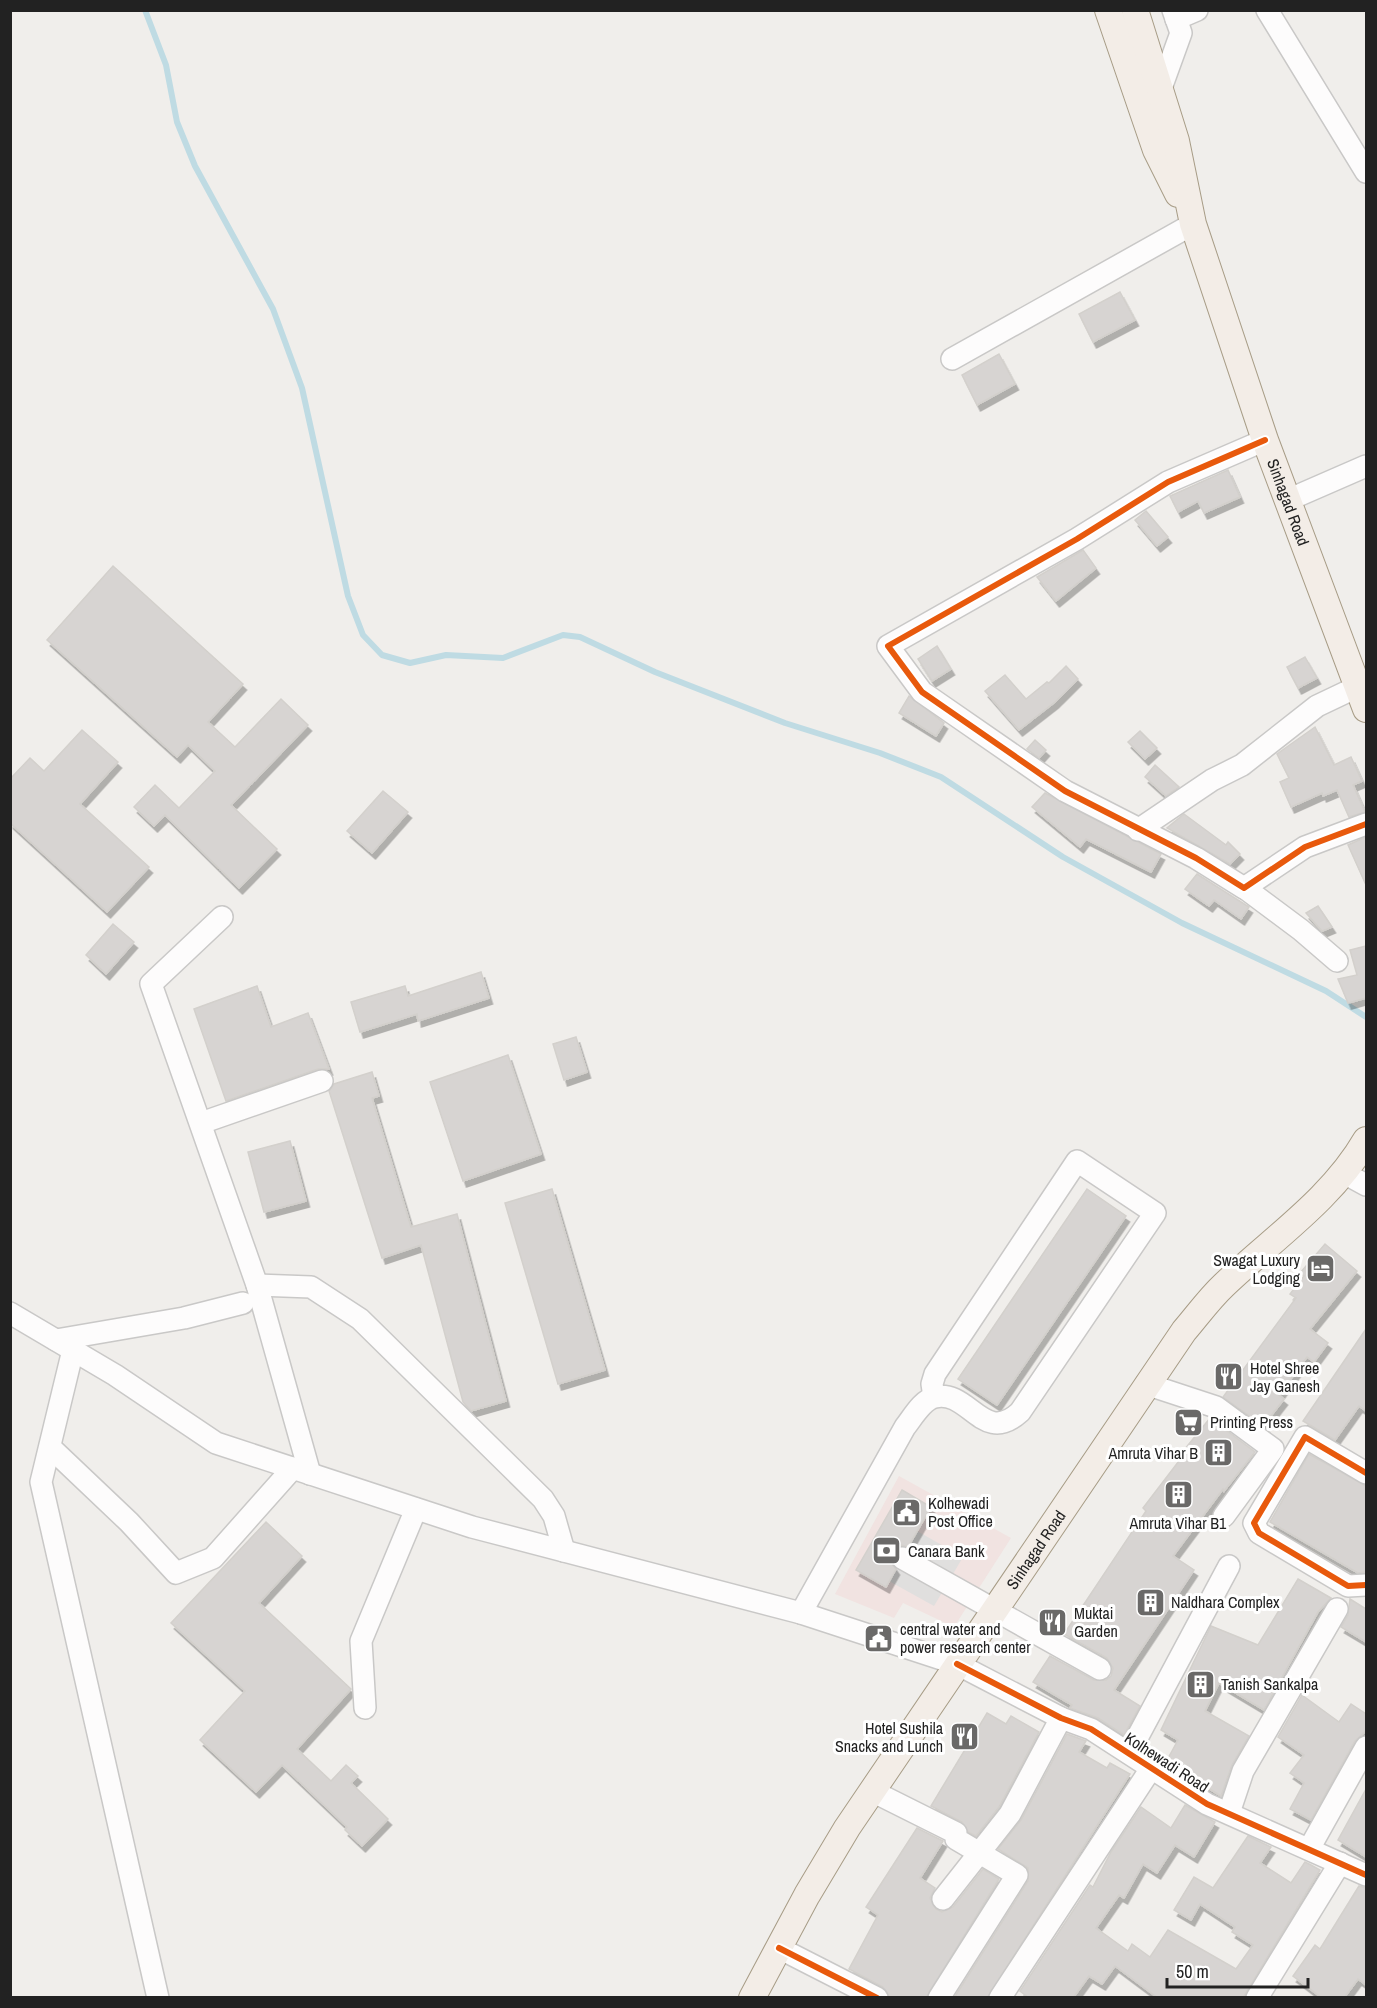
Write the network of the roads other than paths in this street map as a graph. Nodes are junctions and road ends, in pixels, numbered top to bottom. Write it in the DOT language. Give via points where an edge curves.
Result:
graph roads {
  1 [pos="1108,10"];
  2 [pos="1135,10"];
  3 [pos="1197,10"];
  4 [pos="1267,10"];
  5 [pos="1175,15"];
  6 [pos="1160,91"];
  7 [pos="1366,172"];
  8 [pos="1193,224"];
  9 [pos="952,359"];
  10 [pos="1265,440"];
  11 [pos="1366,466"];
  12 [pos="1288,500"];
  13 [pos="1363,698"];
  14 [pos="1366,824"];
  15 [pos="1138,830"];
  16 [pos="1242,886"];
  17 [pos="222,917"];
  18 [pos="1337,962"];
  19 [pos="322,1081"];
  20 [pos="201,1123"];
  21 [pos="1366,1140"];
  22 [pos="1344,1173"];
  23 [pos="1366,1185"];
  24 [pos="257,1285"];
  25 [pos="243,1303"];
  26 [pos="10,1313"];
  27 [pos="64,1345"];
  28 [pos="1146,1384"];
  29 [pos="934,1397"];
  30 [pos="50,1447"];
  31 [pos="301,1471"];
  32 [pos="1366,1473"];
  33 [pos="416,1509"];
  34 [pos="1224,1516"];
  35 [pos="564,1551"];
  36 [pos="902,1558"];
  37 [pos="1229,1566"];
  38 [pos="1366,1585"];
  39 [pos="1337,1609"];
  40 [pos="993,1611"];
  41 [pos="801,1613"];
  42 [pos="957,1664"];
  43 [pos="1100,1668"];
  44 [pos="365,1708"];
  45 [pos="1061,1718"];
  46 [pos="1366,1747"];
  47 [pos="1128,1753"];
  48 [pos="1152,1767"];
  49 [pos="872,1791"];
  50 [pos="1228,1813"];
  51 [pos="1309,1849"];
  52 [pos="977,1854"];
  53 [pos="1340,1863"];
  54 [pos="1366,1875"];
  55 [pos="943,1899"];
  56 [pos="779,1948"];
  57 [pos="158,1998"];
  58 [pos="752,1998"];
  59 [pos="877,1998"];
  60 [pos="939,1998"];
  61 [pos="1000,1998"];
  62 [pos="1257,1998"];
  1 -- 8 [label="main road, Sinhagad Road" via="1156,150"];
  2 -- 6 [label="main road, Sinhagad Road"];
  3 -- 5 [label="street"];
  4 -- 7 [label="street"];
  5 -- 6 [label="street" via="1181,33"];
  6 -- 8 [label="main road, Sinhagad Road" via="1176,141"];
  8 -- 9 [label="street"];
  8 -- 10 [label="main road, Sinhagad Road"];
  10 -- 12 [label="main road, Sinhagad Road"];
  10 -- 15 [label="street" via="1168,482 1077,539 888,646 922,692 1065,791"];
  11 -- 12 [label="street"];
  12 -- 13 [label="main road, Sinhagad Road"];
  13 -- 15 [label="street" via="1317,706 1242,765 1212,780"];
  14 -- 16 [label="street" via="1305,847"];
  15 -- 16 [label="street"];
  16 -- 18 [label="street"];
  17 -- 20 [label="street" via="152,984"];
  19 -- 20 [label="street"];
  20 -- 24 [label="street"];
  21 -- 22 [label="main road, Sinhagad Road"];
  22 -- 23 [label="street"];
  22 -- 28 [label="main road, Sinhagad Road" via="1222,1287"];
  24 -- 31 [label="street"];
  24 -- 35 [label="street" via="311,1287 360,1319 543,1499 554,1516"];
  25 -- 27 [label="street"];
  26 -- 27 [label="street, Kolhewadi Road"];
  27 -- 30 [label="street"];
  27 -- 31 [label="street, Kolhewadi Road" via="216,1443"];
  28 -- 34 [label="street" via="1216,1407 1273,1449"];
  28 -- 40 [label="main road, Sinhagad Road"];
  29 -- 29 [label="street" via="953,1400 990,1423 1001,1424 1020,1412 1155,1213 1077,1161 935,1374"];
  29 -- 41 [label="street" via="923,1403 905,1427"];
  30 -- 31 [label="street" via="176,1573 213,1558"];
  30 -- 57 [label="street" via="41,1482"];
  31 -- 33 [label="street, Kolhewadi Road"];
  32 -- 38 [label="street" via="1305,1437 1254,1523 1259,1533 1348,1586"];
  33 -- 35 [label="street, Kolhewadi Road"];
  33 -- 44 [label="street" via="361,1641"];
  35 -- 41 [label="street, Kolhewadi Road"];
  36 -- 40 [label="street"];
  37 -- 47 [label="street"];
  39 -- 50 [label="street" via="1243,1771"];
  40 -- 42 [label="main road, Sinhagad Road"];
  40 -- 43 [label="street"];
  41 -- 42 [label="street, Kolhewadi Road"];
  42 -- 45 [label="street, Kolhewadi Road"];
  42 -- 49 [label="main road, Sinhagad Road"];
  45 -- 47 [label="street, Kolhewadi Road" via="1091,1729"];
  45 -- 52 [label="street" via="1010,1814"];
  46 -- 51 [label="street"];
  47 -- 48 [label="street, Kolhewadi Road"];
  48 -- 50 [label="street, Kolhewadi Road" via="1207,1804"];
  48 -- 61 [label="street"];
  49 -- 52 [label="street" via="956,1833 956,1839"];
  49 -- 56 [label="main road, Sinhagad Road"];
  50 -- 51 [label="street, Kolhewadi Road"];
  51 -- 53 [label="street, Kolhewadi Road"];
  52 -- 55 [label="street"];
  52 -- 60 [label="street" via="1017,1875"];
  53 -- 54 [label="street, Kolhewadi Road"];
  53 -- 62 [label="street"];
  56 -- 58 [label="main road, Sinhagad Road"];
  56 -- 59 [label="street"];
}
